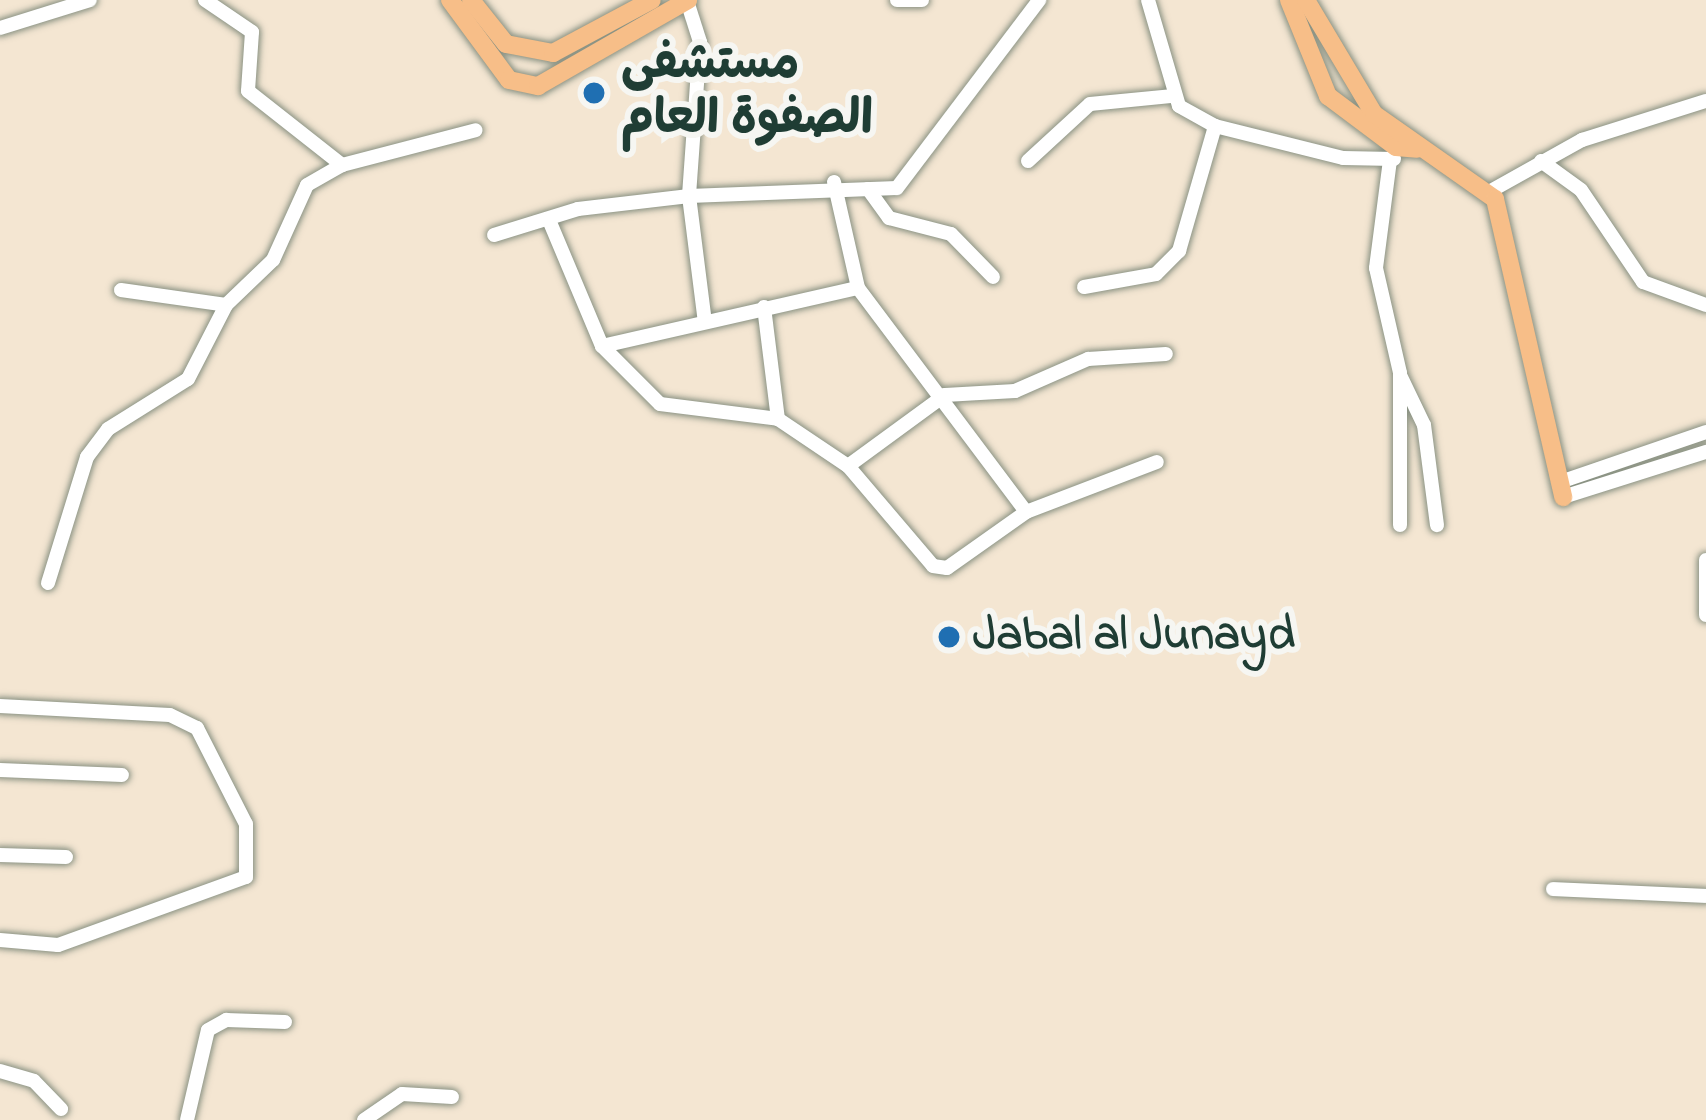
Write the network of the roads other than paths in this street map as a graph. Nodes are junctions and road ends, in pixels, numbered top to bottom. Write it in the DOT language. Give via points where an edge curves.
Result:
graph roads {
  1 [pos="90,0"];
  2 [pos="205,0"];
  3 [pos="450,0"];
  4 [pos="471,0"];
  5 [pos="652,0"];
  6 [pos="688,0"];
  7 [pos="897,0"];
  8 [pos="922,0"];
  9 [pos="1039,0"];
  10 [pos="1149,0"];
  11 [pos="1289,0"];
  12 [pos="1306,0"];
  13 [pos="0,28"];
  14 [pos="1171,96"];
  15 [pos="1706,101"];
  16 [pos="1215,126"];
  17 [pos="476,130"];
  18 [pos="1420,150"];
  19 [pos="1390,160"];
  20 [pos="1028,161"];
  21 [pos="1541,161"];
  22 [pos="342,165"];
  23 [pos="834,182"];
  24 [pos="868,189"];
  25 [pos="1487,193"];
  26 [pos="689,196"];
  27 [pos="549,220"];
  28 [pos="494,235"];
  29 [pos="993,278"];
  30 [pos="1084,287"];
  31 [pos="858,288"];
  32 [pos="121,290"];
  33 [pos="1706,304"];
  34 [pos="226,305"];
  35 [pos="764,307"];
  36 [pos="705,322"];
  37 [pos="602,346"];
  38 [pos="1166,354"];
  39 [pos="1400,373"];
  40 [pos="945,395"];
  41 [pos="778,419"];
  42 [pos="1706,432"];
  43 [pos="1706,452"];
  44 [pos="1157,462"];
  45 [pos="848,466"];
  46 [pos="1562,490"];
  47 [pos="1026,512"];
  48 [pos="1400,525"];
  49 [pos="1437,525"];
  50 [pos="1706,560"];
  51 [pos="48,583"];
  52 [pos="1706,615"];
  53 [pos="0,706"];
  54 [pos="0,770"];
  55 [pos="122,775"];
  56 [pos="0,856"];
  57 [pos="66,856"];
  58 [pos="1553,889"];
  59 [pos="1706,896"];
  60 [pos="0,940"];
  61 [pos="285,1022"];
  62 [pos="0,1071"];
  63 [pos="452,1097"];
  64 [pos="62,1109"];
  65 [pos="187,1120"];
  66 [pos="364,1120"];
  1 -- 13 [label="street"];
  2 -- 22 [label="street" via="252,32 248,92"];
  3 -- 6 [label="main road" via="509,80 538,86"];
  4 -- 5 [label="main road" via="506,44 553,52"];
  6 -- 26 [label="street" via="700,42"];
  7 -- 8 [label="street"];
  9 -- 24 [label="street" via="896,188"];
  10 -- 14 [label="street"];
  11 -- 18 [label="main road" via="1328,95 1396,147"];
  12 -- 18 [label="main road" via="1345,80"];
  14 -- 16 [label="street"];
  14 -- 20 [label="street" via="1090,104"];
  15 -- 21 [label="street"];
  16 -- 19 [label="street"];
  16 -- 30 [label="street" via="1179,251 1156,274"];
  17 -- 22 [label="street"];
  18 -- 19 [label="street"];
  18 -- 25 [label="main road"];
  19 -- 39 [label="street" via="1376,268"];
  21 -- 25 [label="street"];
  21 -- 33 [label="street" via="1581,190 1643,282"];
  22 -- 34 [label="street" via="308,185 274,260"];
  23 -- 24 [label="street"];
  23 -- 26 [label="street"];
  23 -- 31 [label="street"];
  24 -- 29 [label="street" via="903,226 958,238"];
  25 -- 46 [label="main road" via="1529,317"];
  26 -- 27 [label="street"];
  26 -- 36 [label="street"];
  27 -- 28 [label="street"];
  27 -- 37 [label="street"];
  31 -- 35 [label="street"];
  31 -- 40 [label="street"];
  32 -- 34 [label="street"];
  34 -- 51 [label="street" via="188,379 108,429 87,457"];
  35 -- 36 [label="street"];
  35 -- 41 [label="street"];
  36 -- 37 [label="street"];
  37 -- 41 [label="street" via="660,404"];
  38 -- 40 [label="street" via="1088,359 1015,391"];
  39 -- 48 [label="street"];
  39 -- 49 [label="street" via="1424,425"];
  40 -- 45 [label="street"];
  40 -- 47 [label="street"];
  41 -- 45 [label="street"];
  42 -- 46 [label="street"];
  43 -- 46 [label="street"];
  44 -- 47 [label="street"];
  45 -- 47 [label="street" via="933,566 946,568"];
  50 -- 52 [label="street"];
  53 -- 60 [label="street" via="170,716 197,728 246,824 246,878 165,913 58,944"];
  54 -- 55 [label="street"];
  56 -- 57 [label="street"];
  58 -- 59 [label="street"];
  61 -- 65 [label="street" via="226,1020 208,1030"];
  62 -- 64 [label="street" via="34,1081"];
  63 -- 66 [label="street" via="403,1094"];
}
